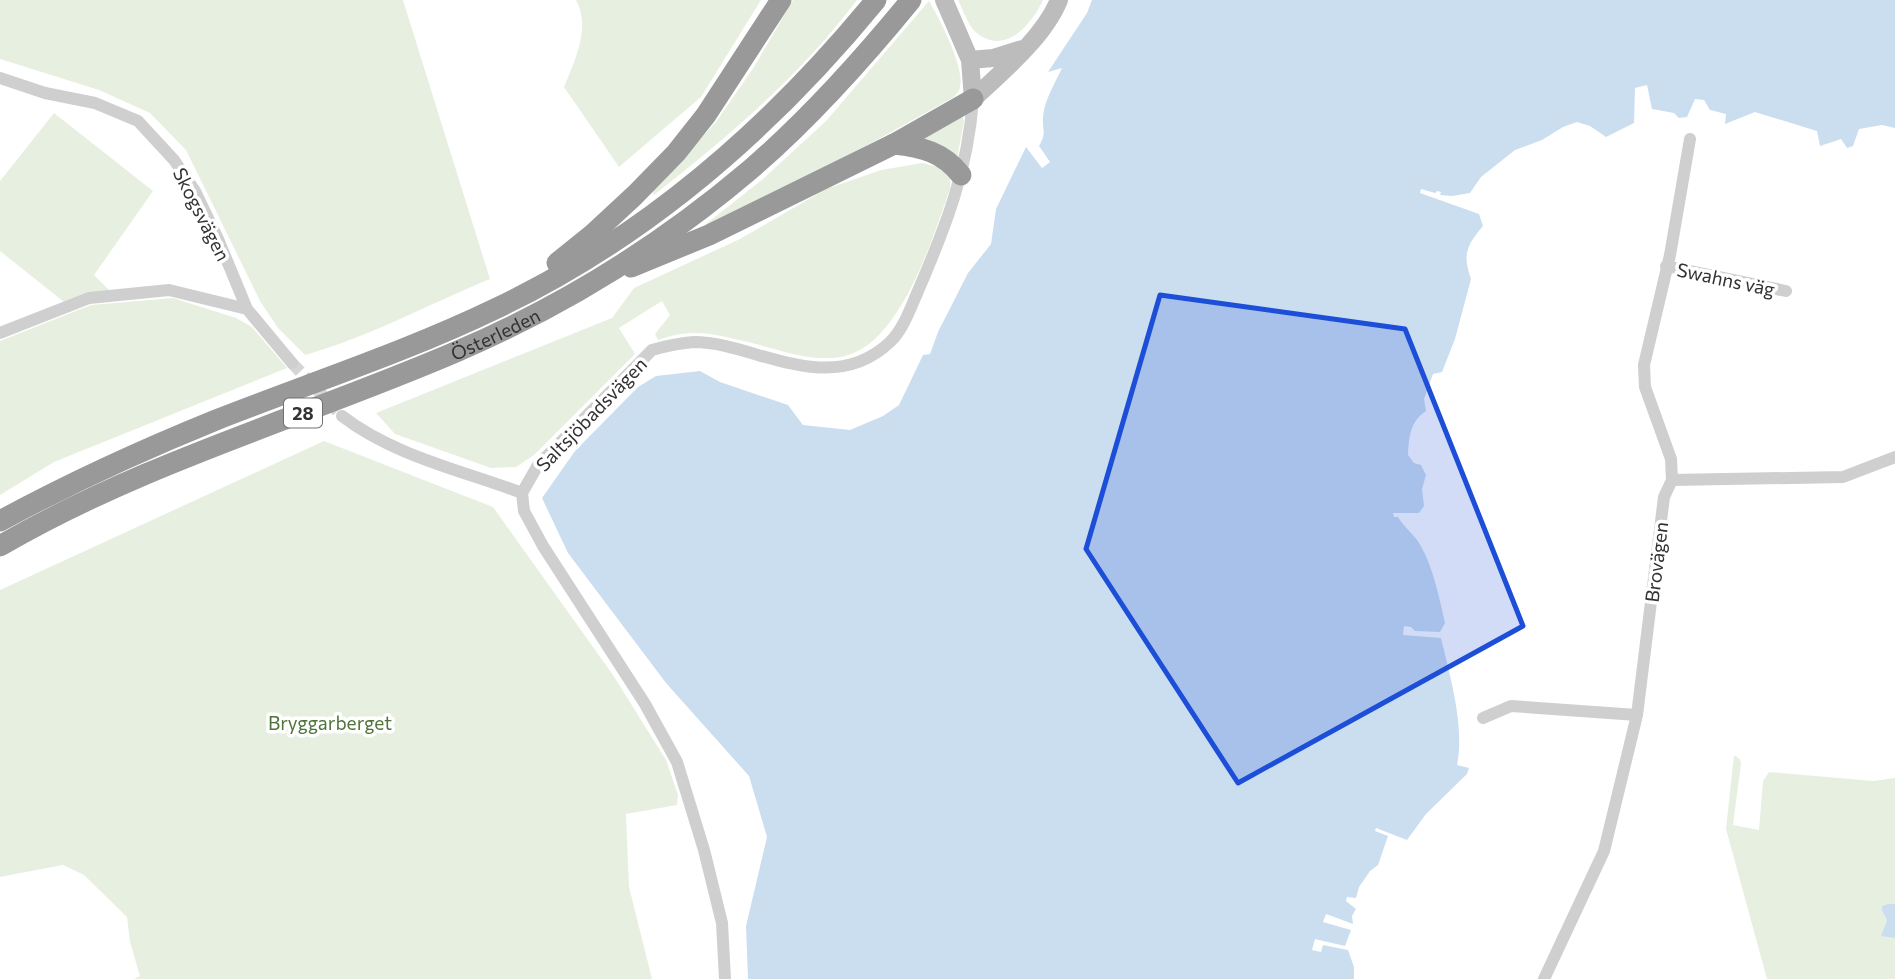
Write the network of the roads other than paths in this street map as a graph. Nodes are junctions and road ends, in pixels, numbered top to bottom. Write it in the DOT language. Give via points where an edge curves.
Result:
graph roads {
  1 [pos="781,0"];
  2 [pos="876,0"];
  3 [pos="911,0"];
  4 [pos="944,0"];
  5 [pos="1059,0"];
  6 [pos="1023,49"];
  7 [pos="970,60"];
  8 [pos="0,78"];
  9 [pos="973,99"];
  10 [pos="1690,139"];
  11 [pos="894,144"];
  12 [pos="961,175"];
  13 [pos="1666,266"];
  14 [pos="596,279"];
  15 [pos="1786,291"];
  16 [pos="498,308"];
  17 [pos="247,309"];
  18 [pos="0,333"];
  19 [pos="292,363"];
  20 [pos="342,416"];
  21 [pos="1895,457"];
  22 [pos="1672,480"];
  23 [pos="522,493"];
  24 [pos="0,521"];
  25 [pos="0,546"];
  26 [pos="1637,715"];
  27 [pos="1483,718"];
  28 [pos="725,979"];
  29 [pos="1544,979"];
  1 -- 16 [label="highway" via="676,153 593,234"];
  2 -- 16 [label="highway, Österleden / 28" via="799,89 737,149 654,215"];
  3 -- 14 [label="highway, Österleden / 28" via="869,51 751,169 669,233"];
  4 -- 7 [label="street"];
  5 -- 6 [label="street"];
  6 -- 7 [label="street"];
  6 -- 9 [label="street"];
  7 -- 9 [label="street"];
  8 -- 17 [label="street, Skogsvägen" via="95,103 138,121 195,191"];
  9 -- 11 [label="highway"];
  9 -- 12 [label="street, Saltsjöbadsvägen"];
  10 -- 13 [label="street, Brovägen"];
  11 -- 12 [label="highway" via="930,150 952,163"];
  11 -- 14 [label="highway" via="709,235"];
  12 -- 23 [label="street, Saltsjöbadsvägen" via="948,219 909,311 892,341 867,360 840,369 811,367 696,342 652,351 538,465"];
  13 -- 15 [label="street, Swahns väg"];
  13 -- 22 [label="street, Brovägen" via="1644,365 1645,387 1671,459"];
  14 -- 25 [label="highway, Österleden / 28" via="459,351 173,462"];
  16 -- 24 [label="highway, Österleden / 28" via="164,442"];
  17 -- 18 [label="street" via="169,290 89,298"];
  17 -- 19 [label="street, Skogsvägen"];
  20 -- 23 [label="street" via="364,433 402,451"];
  21 -- 22 [label="street" via="1843,477"];
  22 -- 26 [label="street, Brovägen" via="1664,497"];
  23 -- 28 [label="street" via="524,511 543,545 677,762 722,923"];
  26 -- 27 [label="street" via="1511,706"];
  26 -- 29 [label="street, Brovägen" via="1604,852"];
}
